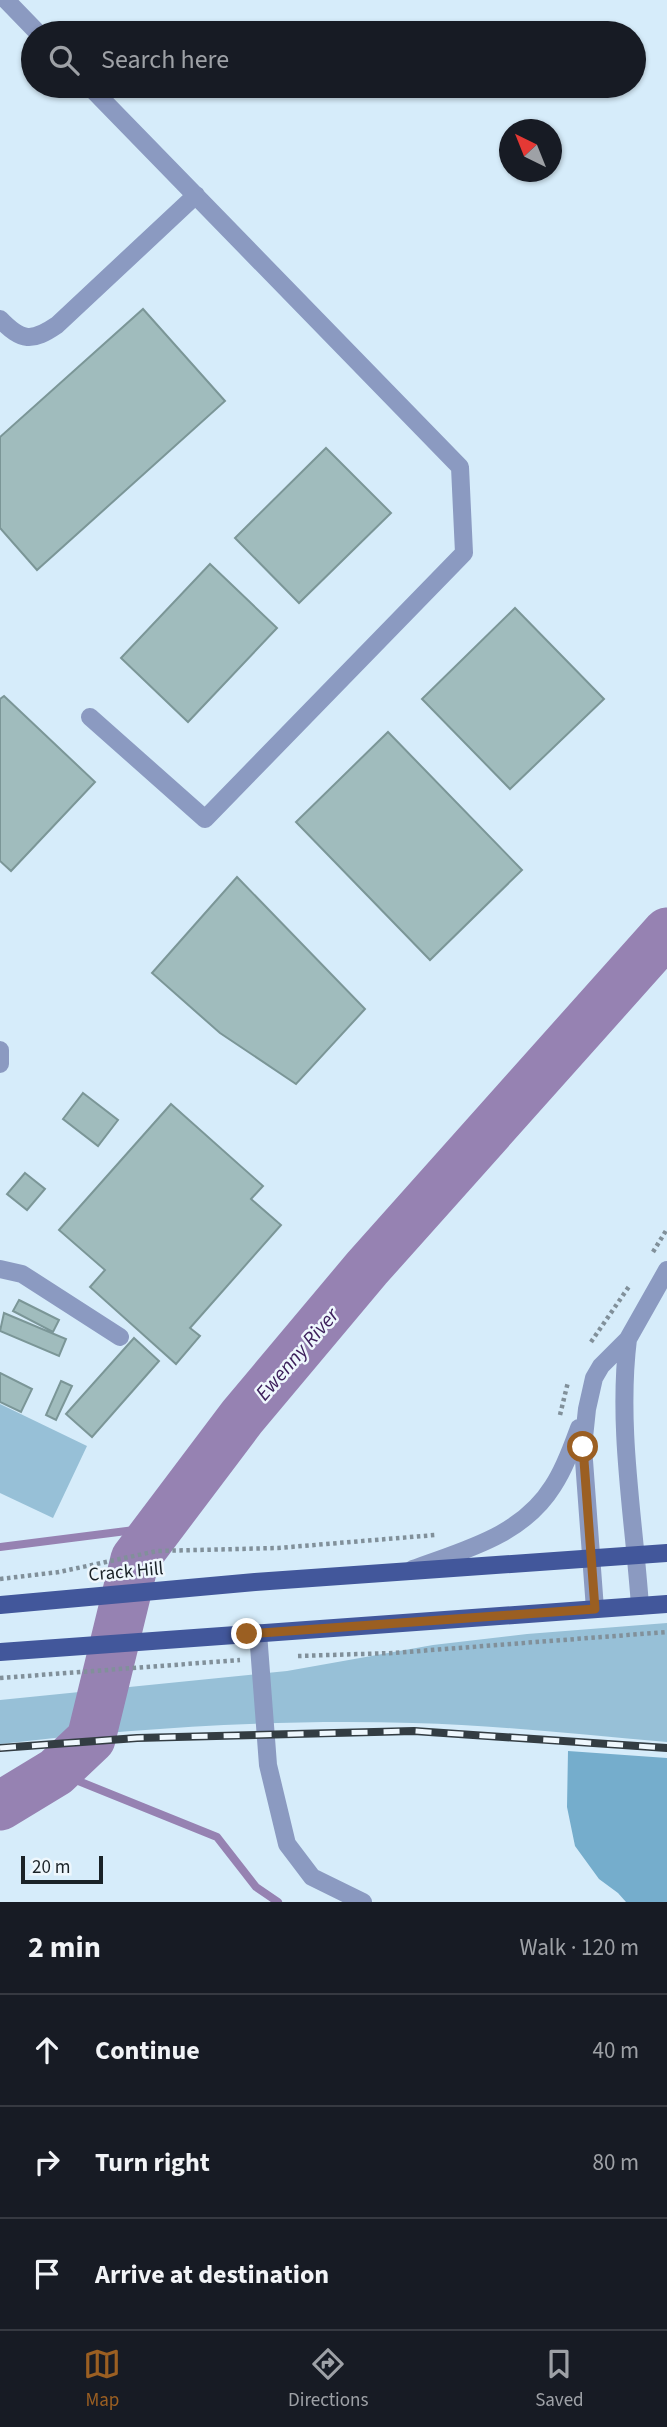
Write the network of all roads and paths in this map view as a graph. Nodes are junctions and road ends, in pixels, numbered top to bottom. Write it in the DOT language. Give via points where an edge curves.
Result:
graph roads {
  1 [pos="6,0"];
  2 [pos="26,21"];
  3 [pos="101,98"];
  4 [pos="195,195"];
  5 [pos="0,319"];
  6 [pos="90,717"];
  7 [pos="0,1050"];
  8 [pos="0,1064"];
  9 [pos="667,1229"];
  10 [pos="646,1262"];
  11 [pos="0,1269"];
  12 [pos="667,1270"];
  13 [pos="632,1283"];
  14 [pos="120,1337"];
  15 [pos="628,1339"];
  16 [pos="589,1345"];
  17 [pos="570,1377"];
  18 [pos="587,1409"];
  19 [pos="558,1424"];
  20 [pos="446,1534"];
  21 [pos="667,1553"];
  22 [pos="637,1555"];
  23 [pos="592,1558"];
  24 [pos="407,1572"];
  25 [pos="0,1578"];
  26 [pos="667,1604"];
  27 [pos="0,1605"];
  28 [pos="640,1606"];
  29 [pos="595,1609"];
  30 [pos="667,1632"];
  31 [pos="253,1633"];
  32 [pos="0,1652"];
  33 [pos="260,1657"];
  34 [pos="0,1678"];
  35 [pos="363,1902"];
  1 -- 2 [label="street"];
  3 -- 4 [label="street"];
  4 -- 5 [label="street" via="38,338 20,337"];
  4 -- 6 [label="street" via="460,467 464,553 205,819"];
  7 -- 8 [label="street"];
  9 -- 10 [label="path"];
  11 -- 14 [label="street" via="22,1274"];
  12 -- 15 [label="street"];
  13 -- 16 [label="path"];
  15 -- 18 [label="street" via="601,1366"];
  15 -- 22 [label="street" via="624,1426"];
  17 -- 19 [label="path"];
  18 -- 23 [label="street" via="583,1447"];
  18 -- 24 [label="street" via="554,1485 527,1517 487,1541"];
  20 -- 25 [label="path" via="278,1548 157,1551 59,1572"];
  21 -- 22 [label="main road, Crack Hill"];
  22 -- 23 [label="main road, Crack Hill"];
  22 -- 28 [label="street"];
  23 -- 24 [label="main road, Crack Hill"];
  23 -- 29 [label="street"];
  24 -- 27 [label="main road, Crack Hill"];
  26 -- 28 [label="main road"];
  28 -- 29 [label="main road"];
  29 -- 31 [label="main road"];
  30 -- 33 [label="path" via="393,1653"];
  31 -- 32 [label="main road"];
  31 -- 33 [label="street"];
  33 -- 34 [label="path"];
  33 -- 35 [label="street" via="268,1765 287,1844 312,1877"];
}
